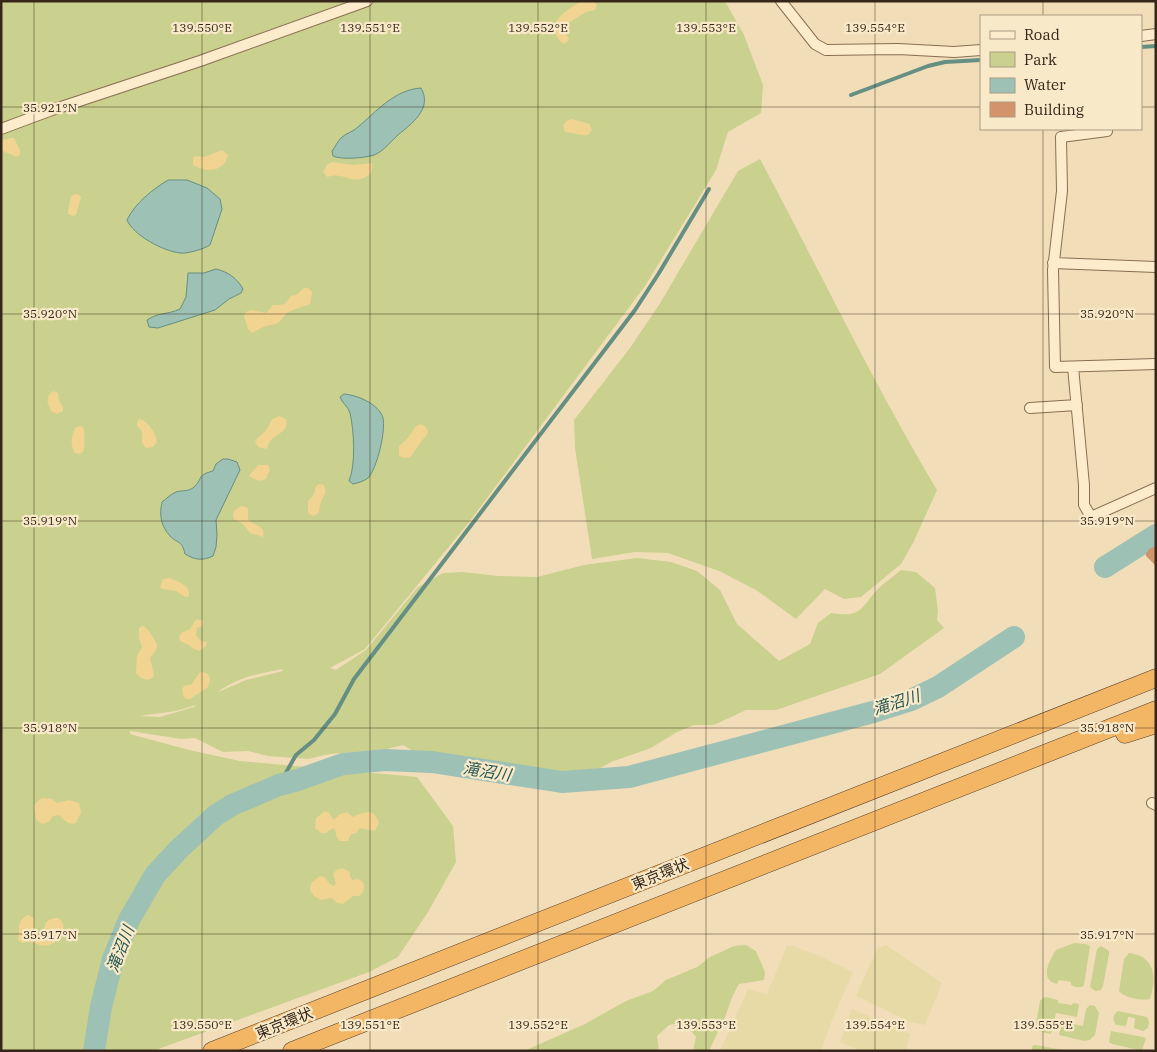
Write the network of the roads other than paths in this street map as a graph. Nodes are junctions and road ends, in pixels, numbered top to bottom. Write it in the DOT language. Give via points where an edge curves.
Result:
graph roads {
  1 [pos="367,1"];
  2 [pos="781,1"];
  3 [pos="1156,34"];
  4 [pos="1142,36"];
  5 [pos="980,50"];
  6 [pos="1,129"];
  7 [pos="1107,130"];
  8 [pos="1053,263"];
  9 [pos="1156,267"];
  10 [pos="1156,364"];
  11 [pos="1074,367"];
  12 [pos="1077,405"];
  13 [pos="1030,408"];
  14 [pos="1156,488"];
  15 [pos="1154,679"];
  16 [pos="1156,710"];
  17 [pos="1156,724"];
  18 [pos="1130,727"];
  19 [pos="212,1051"];
  20 [pos="292,1051"];
  1 -- 6 [label="street"];
  2 -- 5 [label="street" via="814,44 826,50"];
  3 -- 4 [label="street"];
  7 -- 8 [label="street" via="1060,137 1062,191"];
  8 -- 9 [label="street"];
  8 -- 11 [label="street" via="1055,367"];
  10 -- 11 [label="street"];
  11 -- 12 [label="street"];
  12 -- 13 [label="street"];
  12 -- 14 [label="street" via="1084,505 1091,517"];
  15 -- 19 [label="highway, 東京環状"];
  16 -- 18 [label="highway"];
  17 -- 18 [label="highway"];
  18 -- 20 [label="highway, 東京環状" via="1001,784 915,806"];
}
